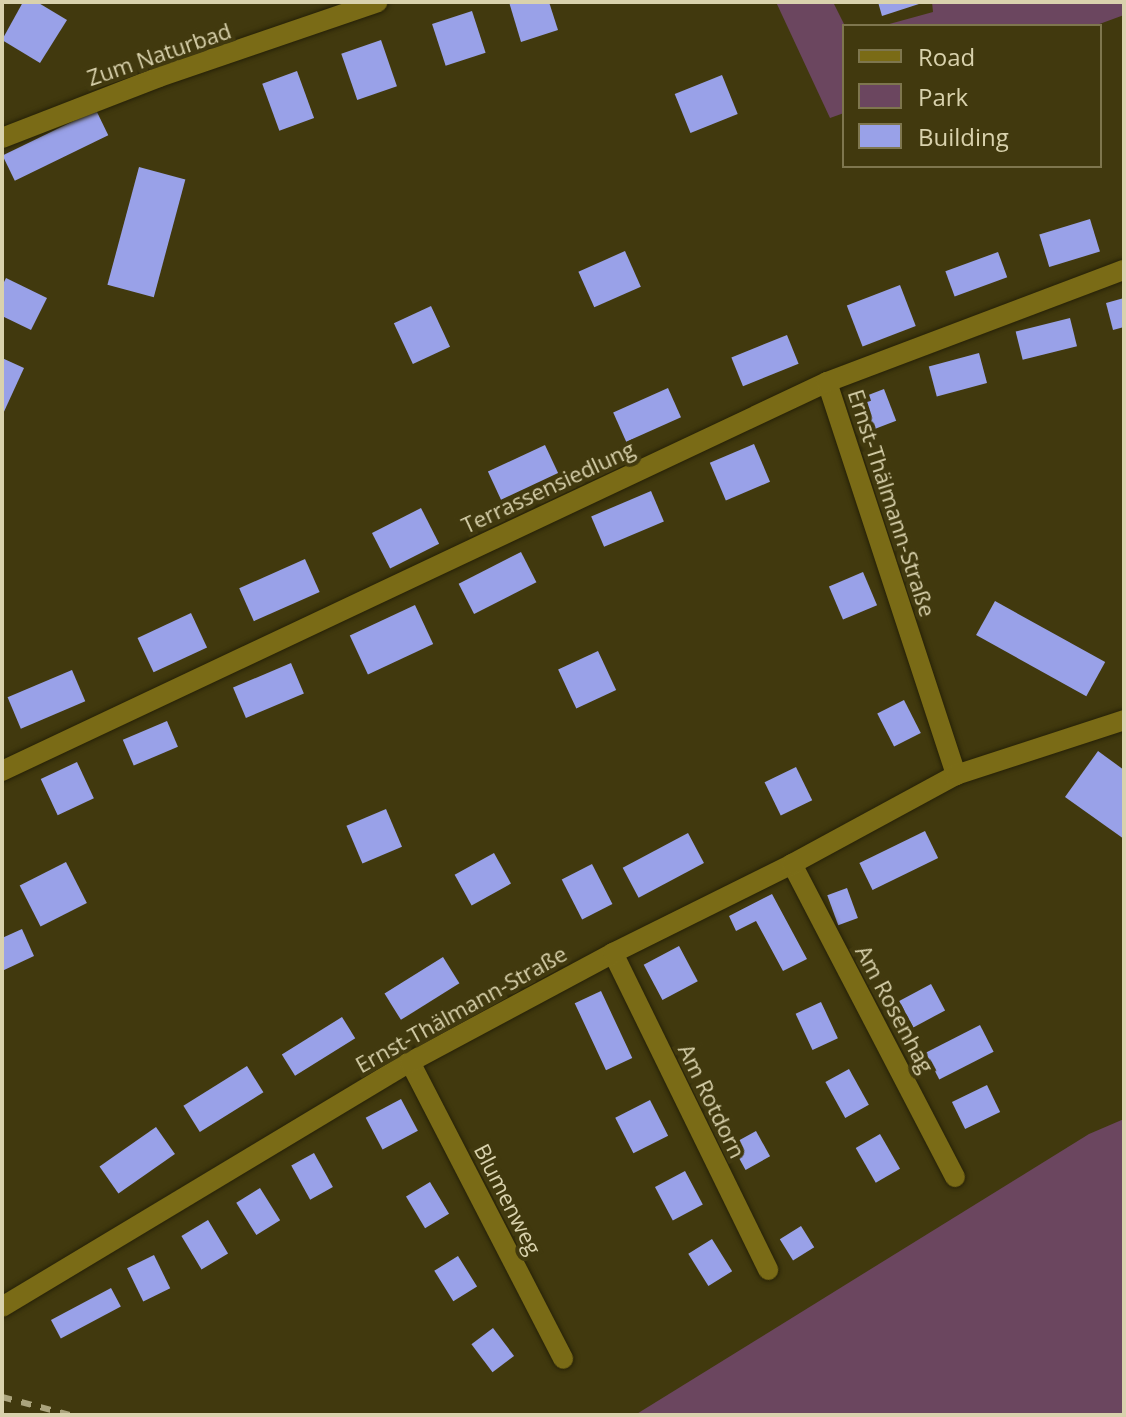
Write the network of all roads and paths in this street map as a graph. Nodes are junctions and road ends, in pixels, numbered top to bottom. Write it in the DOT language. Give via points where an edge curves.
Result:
graph roads {
  1 [pos="378,2"];
  2 [pos="2,138"];
  3 [pos="1124,270"];
  4 [pos="827,382"];
  5 [pos="1124,720"];
  6 [pos="2,771"];
  7 [pos="956,775"];
  8 [pos="792,864"];
  9 [pos="613,953"];
  10 [pos="410,1062"];
  11 [pos="955,1177"];
  12 [pos="768,1270"];
  13 [pos="2,1307"];
  14 [pos="563,1359"];
  1 -- 2 [label="street, Zum Naturbad"];
  3 -- 4 [label="street, Terrassensiedlung"];
  4 -- 6 [label="street, Terrassensiedlung"];
  4 -- 7 [label="street, Ernst-Thälmann-Straße"];
  5 -- 7 [label="street, Ernst-Thälmann-Straße"];
  7 -- 8 [label="street, Ernst-Thälmann-Straße"];
  8 -- 9 [label="street, Ernst-Thälmann-Straße"];
  8 -- 11 [label="street, Am Rosenhag"];
  9 -- 10 [label="street, Ernst-Thälmann-Straße"];
  9 -- 12 [label="street, Am Rotdorn"];
  10 -- 13 [label="street, Ernst-Thälmann-Straße"];
  10 -- 14 [label="street, Blumenweg"];
}
